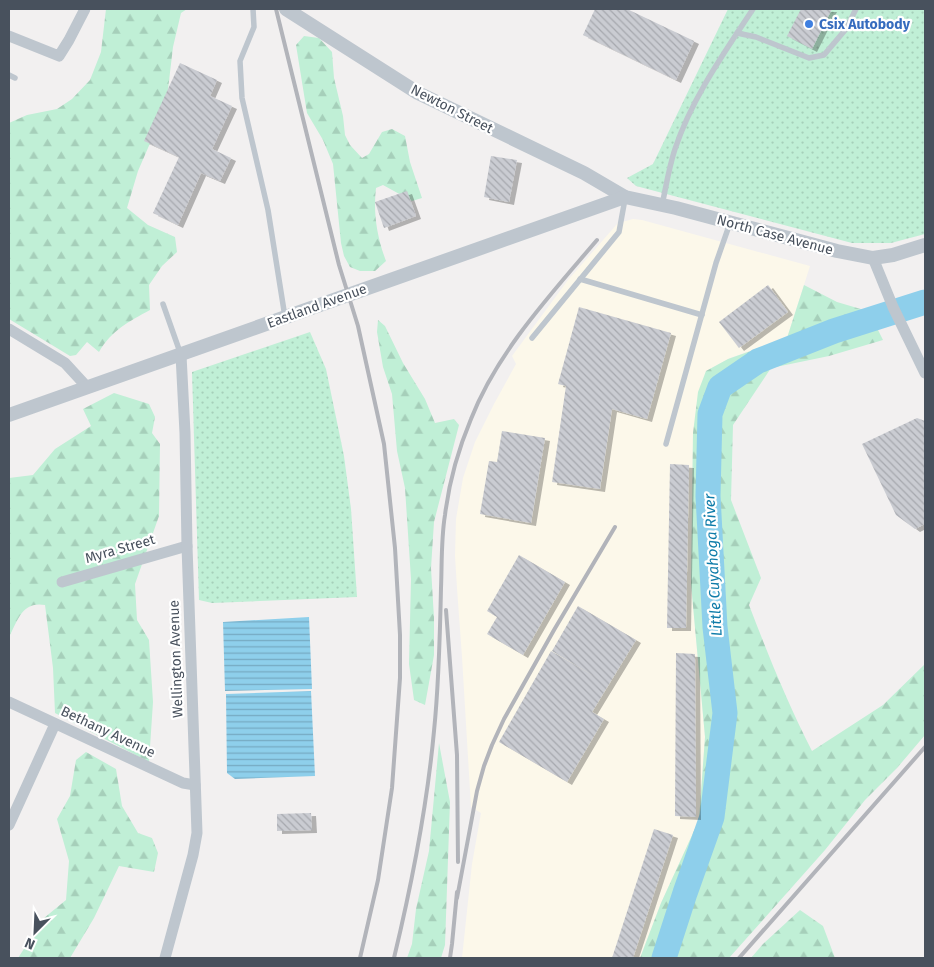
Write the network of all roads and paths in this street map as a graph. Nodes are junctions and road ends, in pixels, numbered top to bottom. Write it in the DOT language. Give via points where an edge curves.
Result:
graph roads {
  1 [pos="85,9"];
  2 [pos="253,9"];
  3 [pos="752,9"];
  4 [pos="856,9"];
  5 [pos="289,10"];
  6 [pos="737,33"];
  7 [pos="9,36"];
  8 [pos="625,197"];
  9 [pos="662,205"];
  10 [pos="730,222"];
  11 [pos="925,245"];
  12 [pos="873,258"];
  13 [pos="580,280"];
  14 [pos="163,304"];
  15 [pos="702,315"];
  16 [pos="285,317"];
  17 [pos="9,328"];
  18 [pos="532,338"];
  19 [pos="181,355"];
  20 [pos="925,373"];
  21 [pos="87,387"];
  22 [pos="9,415"];
  23 [pos="666,444"];
  24 [pos="186,546"];
  25 [pos="62,582"];
  26 [pos="9,702"];
  27 [pos="55,724"];
  28 [pos="195,785"];
  29 [pos="9,825"];
  30 [pos="165,958"];
  1 -- 7 [label="street" via="59,56"];
  2 -- 16 [label="lane" via="254,27 240,61 242,98 268,210"];
  3 -- 6 [label="lane"];
  4 -- 6 [label="lane" via="846,29 824,54 809,58"];
  5 -- 8 [label="street, Newton Street" via="418,93 584,173"];
  6 -- 9 [label="lane" via="689,115 674,150"];
  8 -- 9 [label="street, North Case Avenue"];
  8 -- 13 [label="lane" via="619,232"];
  8 -- 16 [label="street, Eastland Avenue"];
  9 -- 10 [label="street, North Case Avenue"];
  10 -- 12 [label="street, North Case Avenue" via="838,252"];
  10 -- 15 [label="lane"];
  11 -- 12 [label="street, North Case Avenue"];
  12 -- 20 [label="street"];
  13 -- 15 [label="lane"];
  13 -- 18 [label="lane"];
  14 -- 19 [label="lane"];
  15 -- 23 [label="lane"];
  16 -- 19 [label="street, Eastland Avenue"];
  17 -- 21 [label="street" via="65,363"];
  19 -- 21 [label="street, Eastland Avenue"];
  19 -- 24 [label="street, Wellington Avenue"];
  21 -- 22 [label="street, Eastland Avenue"];
  24 -- 25 [label="street, Myra Street"];
  24 -- 28 [label="street, Wellington Avenue"];
  26 -- 27 [label="street, Bethany Avenue"];
  27 -- 28 [label="street, Bethany Avenue" via="183,783"];
  27 -- 29 [label="street"];
  28 -- 30 [label="street, Wellington Avenue" via="197,833"];
}
